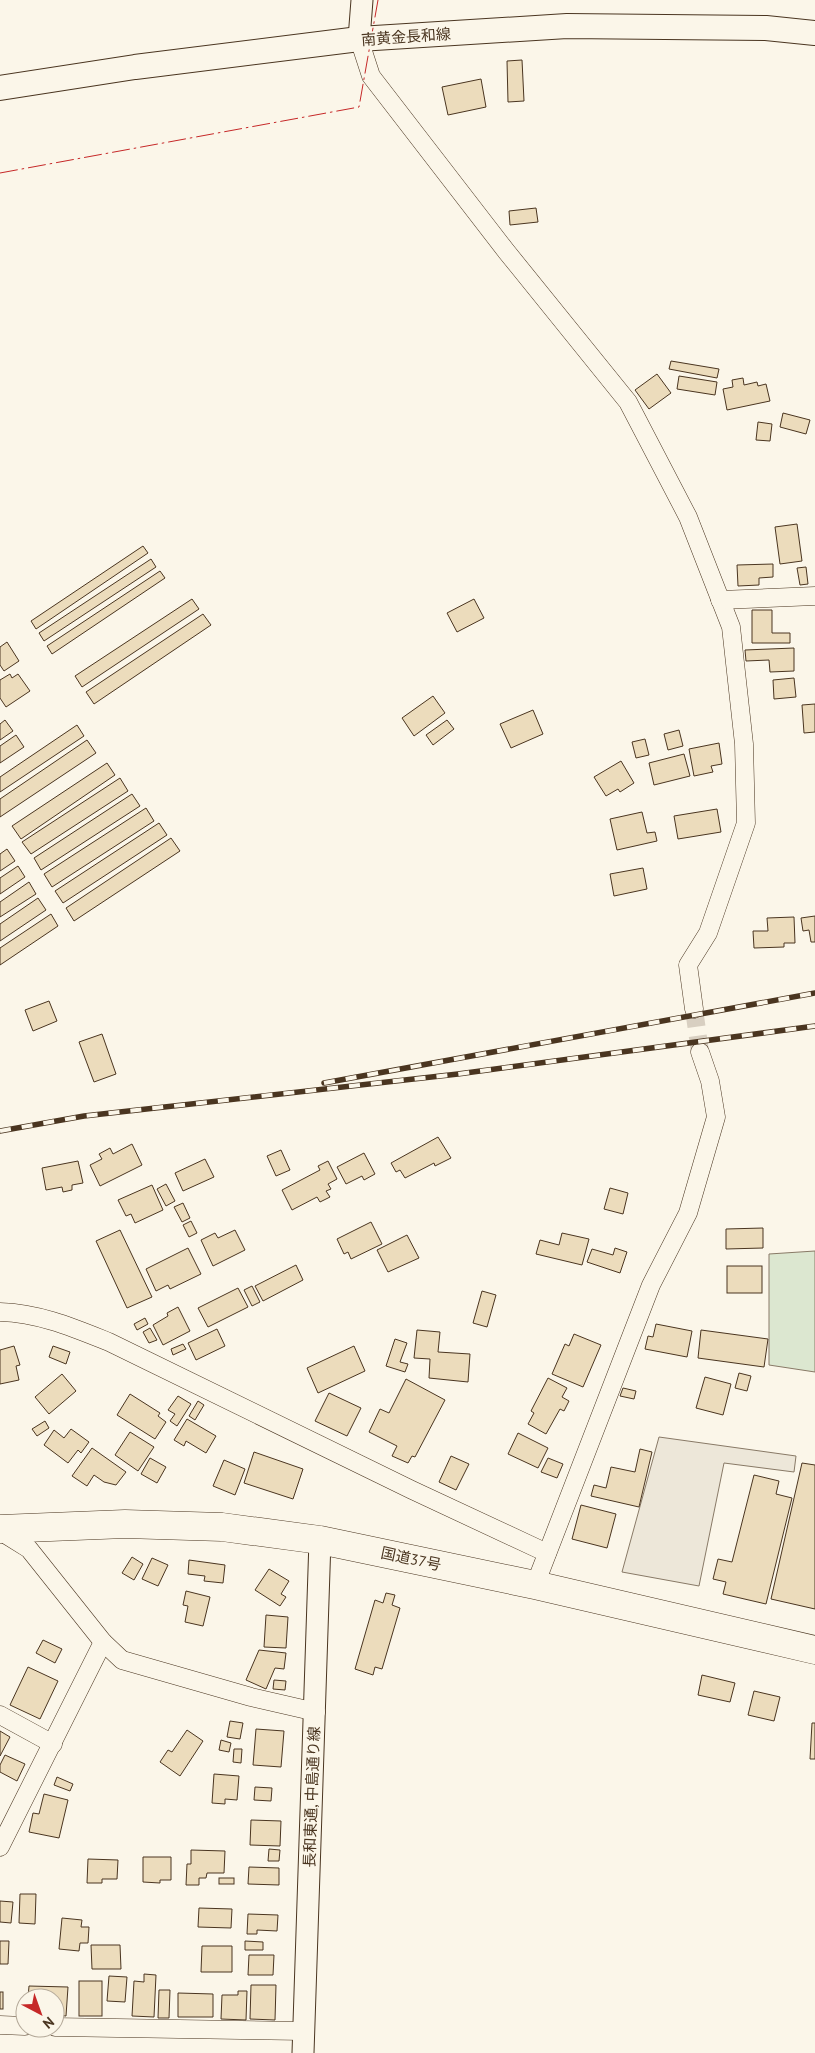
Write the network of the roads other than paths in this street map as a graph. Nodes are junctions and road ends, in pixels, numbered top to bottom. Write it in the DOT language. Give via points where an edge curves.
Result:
graph roads {
  1 [pos="362,0"];
  2 [pos="815,33"];
  3 [pos="359,40"];
  4 [pos="0,88"];
  5 [pos="815,596"];
  6 [pos="720,600"];
  7 [pos="694,1010"];
  8 [pos="700,1052"];
  9 [pos="0,1312"];
  10 [pos="0,1530"];
  11 [pos="320,1540"];
  12 [pos="547,1553"];
  13 [pos="535,1585"];
  14 [pos="103,1642"];
  15 [pos="815,1650"];
  16 [pos="316,1712"];
  17 [pos="0,1715"];
  18 [pos="53,1744"];
  19 [pos="0,1847"];
  20 [pos="0,2025"];
  21 [pos="15,2026"];
  22 [pos="65,2026"];
  23 [pos="303,2032"];
  24 [pos="303,2053"];
  1 -- 3 [label="street"];
  2 -- 3 [label="main road, 南黄金長和線" via="766,28 567,26"];
  3 -- 4 [label="main road, 南黄金長和線" via="135,67"];
  3 -- 6 [label="street" via="371,76 628,402 688,517"];
  5 -- 6 [label="street"];
  6 -- 7 [label="street" via="731,626 744,744 746,823 708,934 688,965"];
  8 -- 12 [label="street" via="710,1081 716,1117 688,1213 651,1285"];
  9 -- 12 [label="street" via="60,1322 109,1342"];
  10 -- 11 [label="highway, 国道37号" via="59,1525 144,1524 222,1527"];
  10 -- 14 [label="street" via="29,1549"];
  11 -- 13 [label="highway, 国道37号"];
  11 -- 16 [label="street, 長和東通, 中島通り線"];
  12 -- 13 [label="street"];
  13 -- 15 [label="highway, 国道37号"];
  14 -- 16 [label="street" via="122,1660"];
  14 -- 18 [label="street"];
  16 -- 23 [label="street, 長和東通, 中島通り線"];
  17 -- 18 [label="street"];
  18 -- 19 [label="street"];
  20 -- 21 [label="street"];
  22 -- 23 [label="street"];
  23 -- 24 [label="street, 長和東通, 中島通り線"];
}
